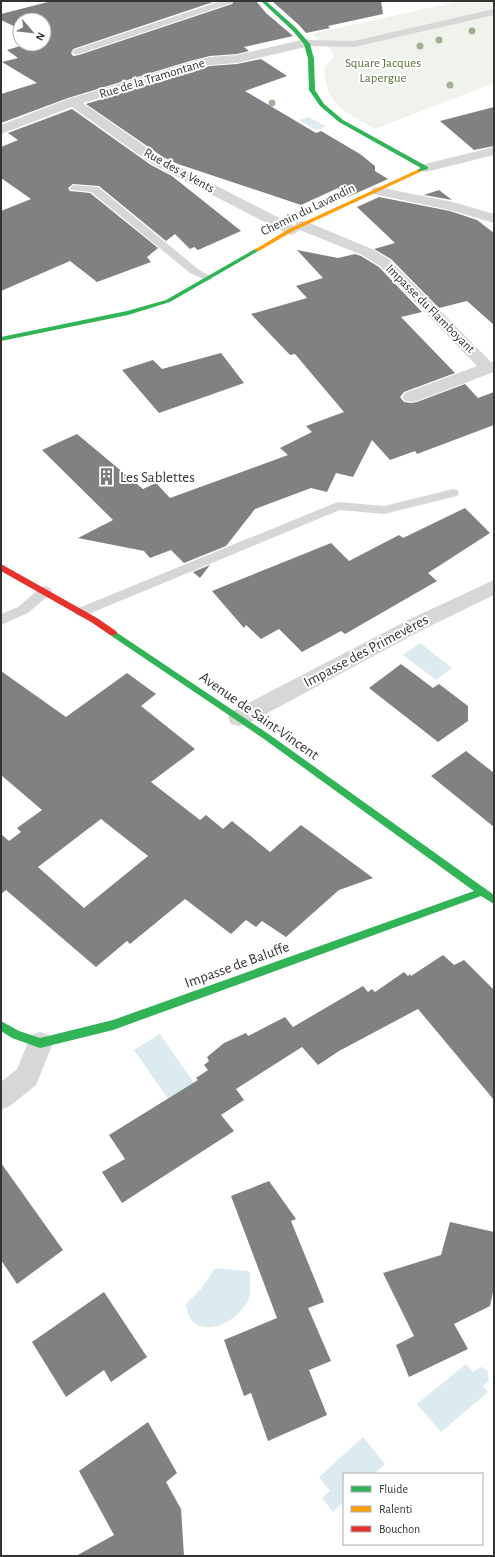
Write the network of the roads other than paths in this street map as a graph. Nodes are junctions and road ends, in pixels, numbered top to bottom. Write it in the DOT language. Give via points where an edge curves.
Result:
graph roads {
  1 [pos="229,1"];
  2 [pos="263,1"];
  3 [pos="494,12"];
  4 [pos="306,43"];
  5 [pos="76,52"];
  6 [pos="73,102"];
  7 [pos="1,130"];
  8 [pos="494,151"];
  9 [pos="426,168"];
  10 [pos="74,188"];
  11 [pos="378,191"];
  12 [pos="494,219"];
  13 [pos="297,227"];
  14 [pos="208,278"];
  15 [pos="1,339"];
  16 [pos="491,367"];
  17 [pos="411,397"];
  18 [pos="453,493"];
  19 [pos="1,567"];
  20 [pos="494,587"];
  21 [pos="46,591"];
  22 [pos="81,612"];
  23 [pos="1,620"];
  24 [pos="239,718"];
  25 [pos="482,892"];
  26 [pos="494,900"];
  27 [pos="1,1026"];
  28 [pos="40,1043"];
  29 [pos="1,1098"];
  1 -- 5 [label="lane"];
  2 -- 4 [label="street"];
  3 -- 4 [label="lane" via="354,44"];
  4 -- 6 [label="street, Rue de la Tramontane" via="237,59 210,61"];
  4 -- 9 [label="street" via="312,62 313,92 329,112"];
  6 -- 7 [label="street, Rue de la Tramontane"];
  6 -- 13 [label="street, Rue des 4 Vents" via="157,161"];
  8 -- 9 [label="street"];
  9 -- 11 [label="street, Chemin du Lavandin"];
  10 -- 14 [label="lane" via="94,189 194,271"];
  11 -- 12 [label="street" via="453,206"];
  11 -- 13 [label="street, Chemin du Lavandin"];
  13 -- 14 [label="street, Chemin du Lavandin"];
  13 -- 16 [label="street, Impasse du Flamboyant" via="367,252 385,263"];
  14 -- 15 [label="street, Chemin du Lavandin" via="168,301 135,311"];
  16 -- 17 [label="street, Impasse du Flamboyant"];
  18 -- 22 [label="lane" via="384,510 339,506"];
  19 -- 21 [label="street, Avenue de Saint-Vincent"];
  20 -- 24 [label="street, Impasse des Primevères" via="417,624"];
  21 -- 22 [label="street, Avenue de Saint-Vincent"];
  21 -- 23 [label="lane" via="23,610"];
  22 -- 24 [label="street, Avenue de Saint-Vincent"];
  24 -- 25 [label="street, Avenue de Saint-Vincent"];
  25 -- 26 [label="street, Avenue de Saint-Vincent"];
  25 -- 28 [label="street, Impasse de Baluffe" via="113,1025"];
  27 -- 28 [label="street" via="16,1035"];
  28 -- 29 [label="street" via="27,1077"];
}
